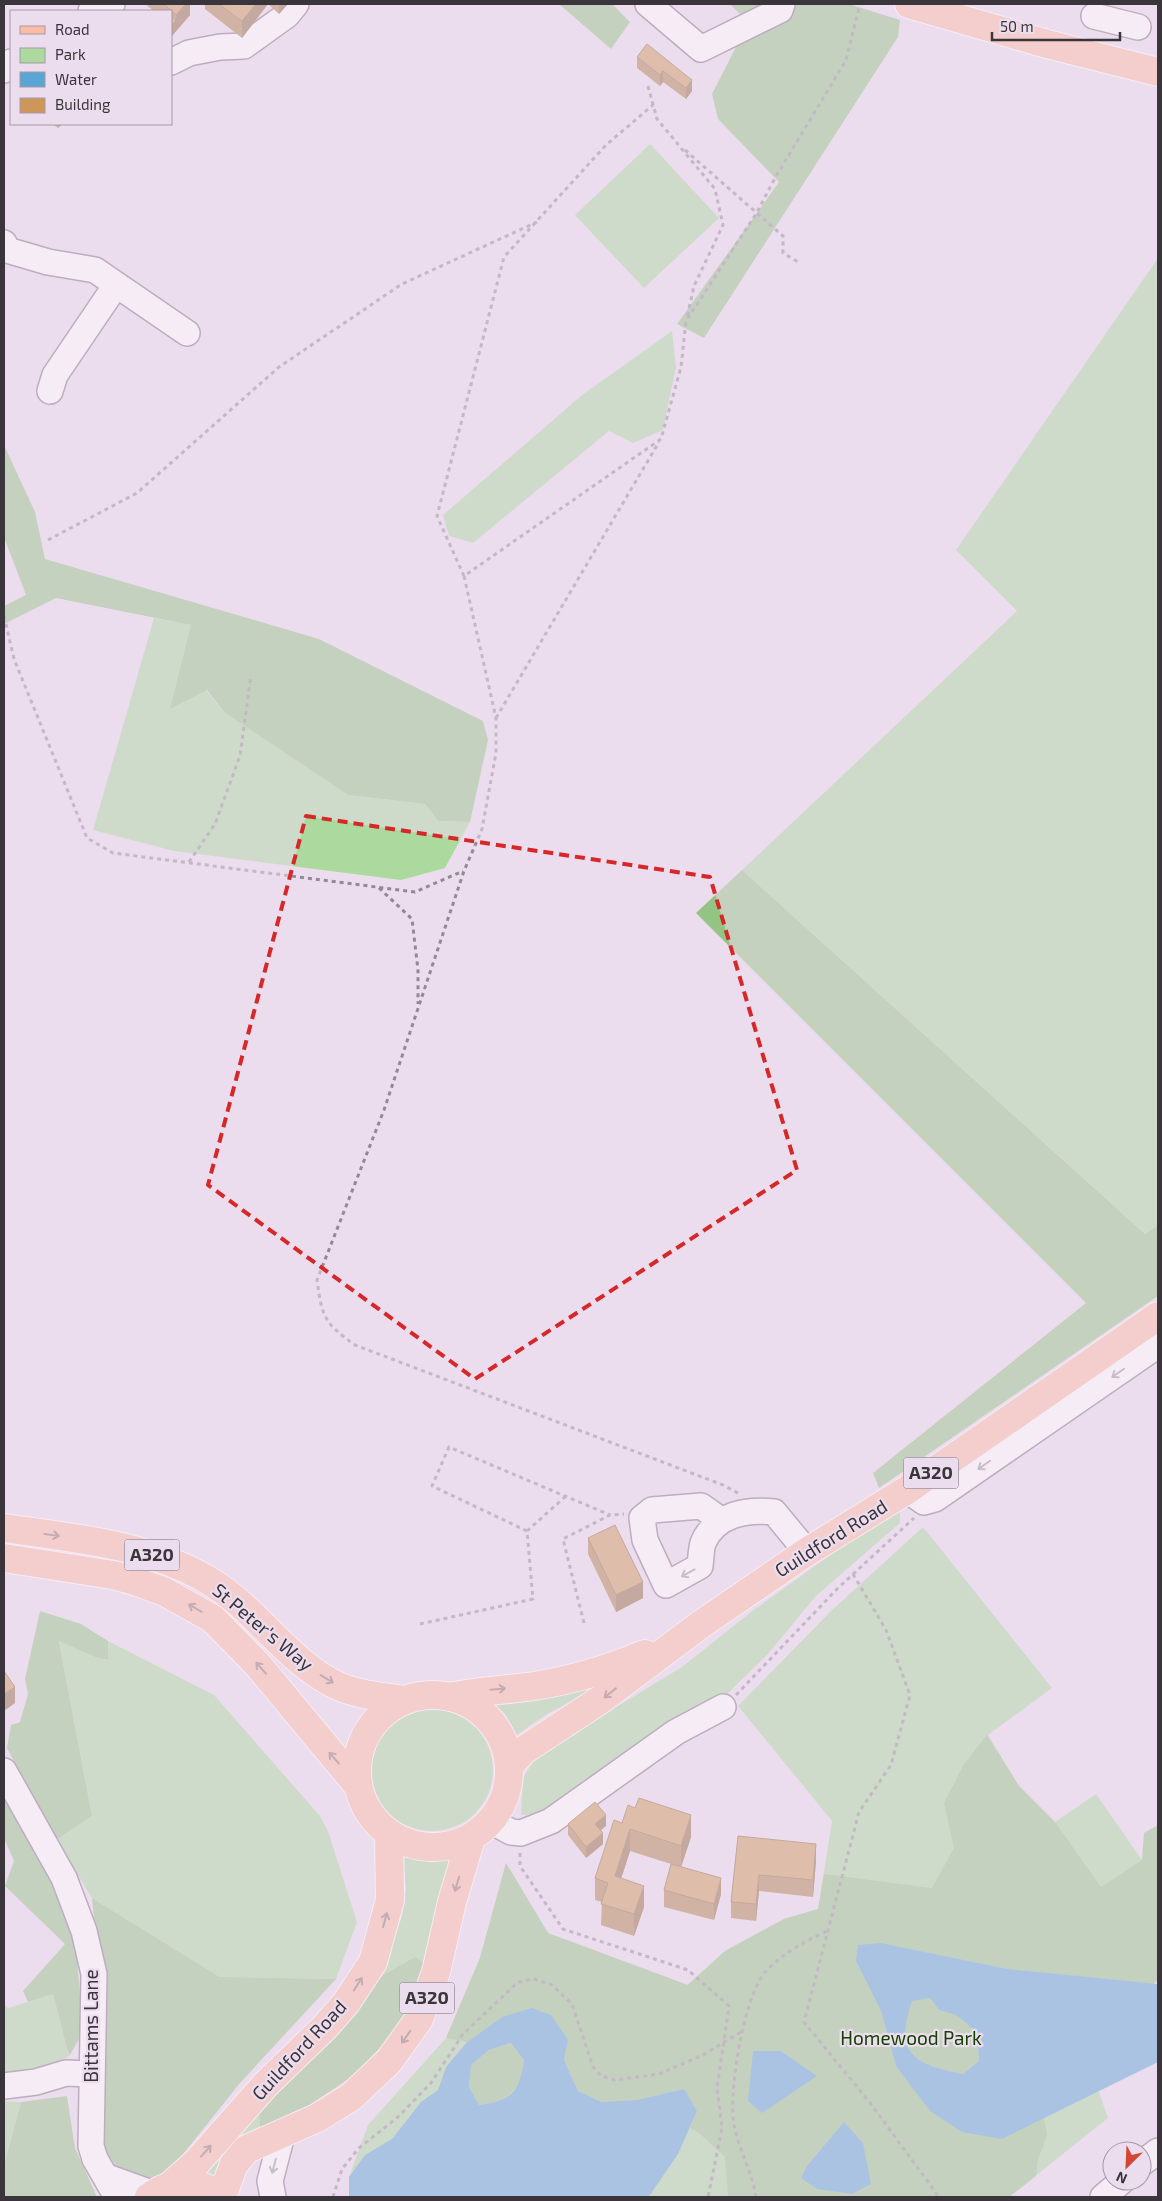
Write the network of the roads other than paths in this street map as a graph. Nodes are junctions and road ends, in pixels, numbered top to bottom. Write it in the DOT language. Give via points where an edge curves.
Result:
graph roads {
  1 [pos="112,4"];
  2 [pos="296,4"];
  3 [pos="648,4"];
  4 [pos="782,4"];
  5 [pos="909,4"];
  6 [pos="94,10"];
  7 [pos="172,62"];
  8 [pos="1158,72"];
  9 [pos="4,243"];
  10 [pos="116,285"];
  11 [pos="187,333"];
  12 [pos="50,391"];
  13 [pos="1158,1316"];
  14 [pos="1158,1345"];
  15 [pos="916,1496"];
  16 [pos="721,1520"];
  17 [pos="4,1528"];
  18 [pos="805,1553"];
  19 [pos="4,1558"];
  20 [pos="676,1642"];
  21 [pos="450,1697"];
  22 [pos="406,1700"];
  23 [pos="723,1707"];
  24 [pos="509,1766"];
  25 [pos="4,1771"];
  26 [pos="355,1782"];
  27 [pos="481,1829"];
  28 [pos="389,1833"];
  29 [pos="86,2074"];
  30 [pos="4,2086"];
  31 [pos="282,2134"];
  32 [pos="112,2187"];
  33 [pos="158,2192"];
  34 [pos="221,2197"];
  35 [pos="272,2197"];
  1 -- 6 [label="street"];
  2 -- 7 [label="street" via="287,15 244,46 189,53"];
  3 -- 4 [label="street" via="702,48 780,10"];
  5 -- 8 [label="main road"];
  9 -- 10 [label="street" via="7,250 48,262 95,270"];
  10 -- 11 [label="street"];
  10 -- 12 [label="street" via="55,375"];
  13 -- 15 [label="main road, Guildford Road / A320"];
  14 -- 15 [label="street, Guildford Road, one-way" via="935,1499"];
  15 -- 18 [label="main road, Guildford Road / A320"];
  16 -- 16 [label="street, one-way" via="703,1543 700,1566 666,1585 645,1540 642,1518 652,1510 700,1506"];
  16 -- 18 [label="street" via="752,1510 774,1512"];
  17 -- 22 [label="main road, St Peter's Way / A320, one-way" via="132,1549 164,1559 225,1592 323,1677 350,1690"];
  18 -- 20 [label="main road, Guildford Road / A320"];
  26 -- 19 [label="main road, St Peter's Way / A320, one-way" via="256,1664 213,1619 200,1610 165,1592 113,1575"];
  21 -- 20 [label="main road, Guildford Road / A320, one-way" via="483,1690 534,1686 602,1672"];
  20 -- 24 [label="main road, Guildford Road / A320, one-way" via="600,1700 524,1750"];
  21 -- 22 [label="main road, A320" via="420,1696"];
  21 -- 24 [label="main road, A320" via="464,1702 490,1720 505,1746"];
  22 -- 26 [label="main road, A320" via="376,1720 366,1736 359,1753"];
  23 -- 27 [label="street" via="676,1732 551,1821 521,1833"];
  24 -- 27 [label="main road, A320" via="508,1790 503,1803"];
  25 -- 29 [label="street, Bittams Lane" via="64,1878 84,1931 94,1974"];
  26 -- 28 [label="main road, A320" via="370,1814"];
  27 -- 28 [label="main road, A320" via="455,1844 438,1847 404,1842"];
  27 -- 31 [label="main road, A320, one-way" via="452,1902 436,1972 419,2019 389,2061 351,2097"];
  33 -- 28 [label="main road, Guildford Road, one-way" via="196,2162 266,2084 346,2003 372,1962 390,1900"];
  29 -- 30 [label="street" via="66,2073 36,2082"];
  29 -- 32 [label="street, Bittams Lane" via="91,2146"];
  31 -- 34 [label="main road, A320" via="248,2149 234,2164"];
  31 -- 35 [label="street, one-way" via="270,2181"];
  32 -- 33 [label="street, Bittams Lane"];
  33 -- 34 [label="main road, A320" via="194,2184"];
}
